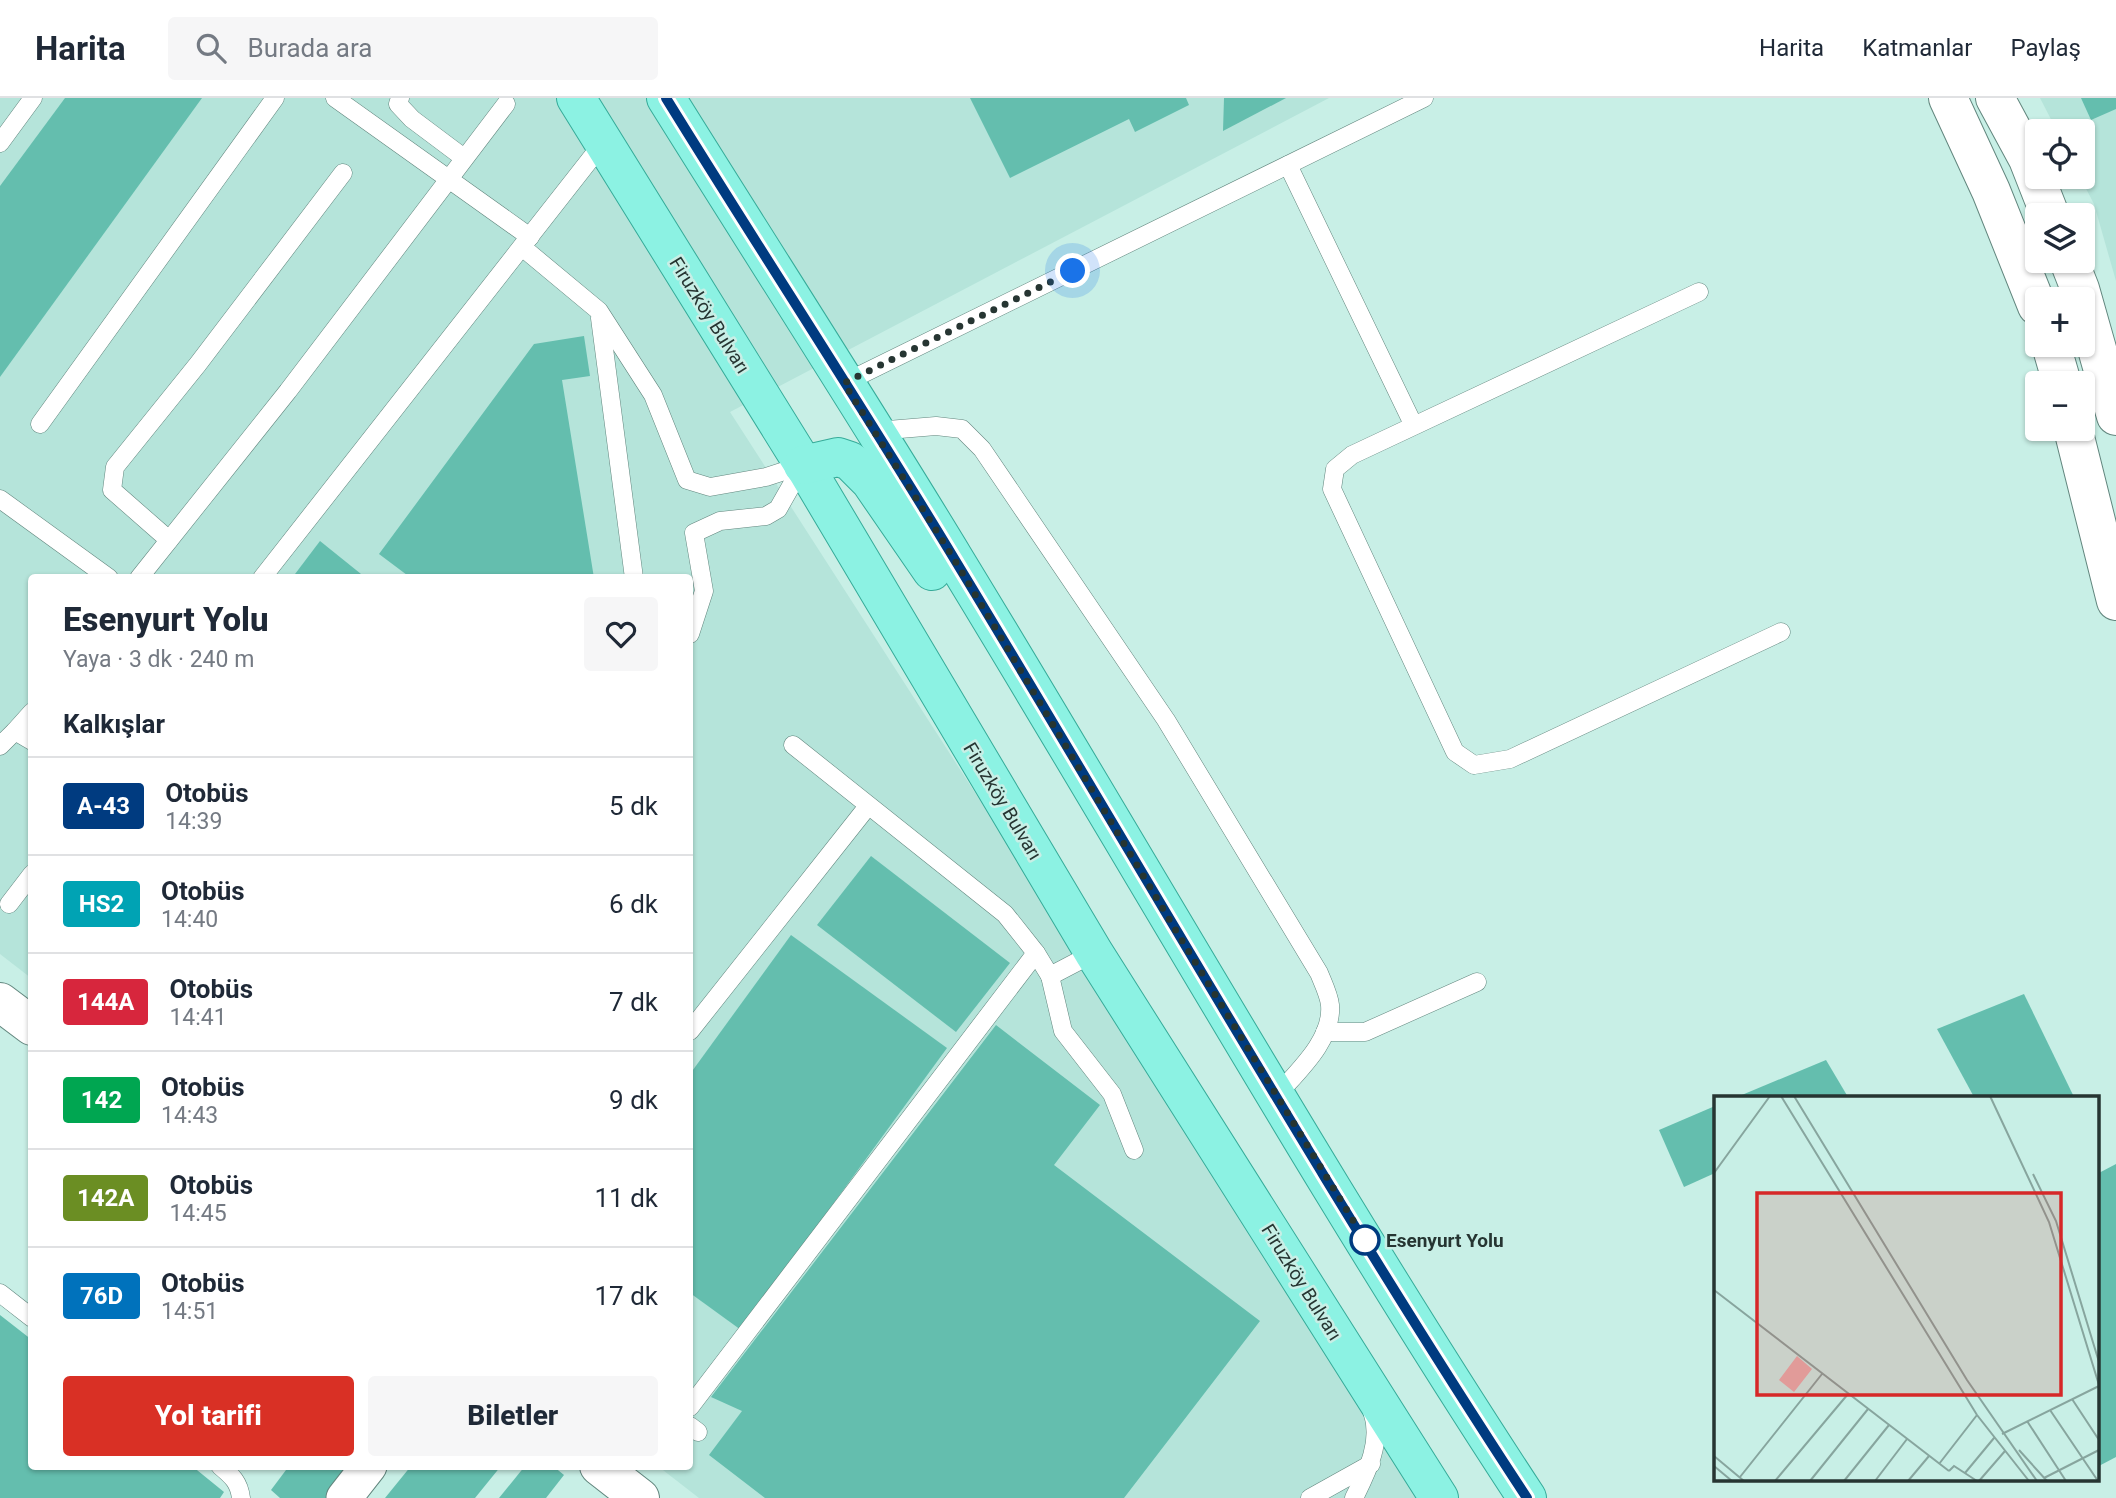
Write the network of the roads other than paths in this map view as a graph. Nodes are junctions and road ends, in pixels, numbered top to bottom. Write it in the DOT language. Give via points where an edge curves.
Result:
graph roads {
  1 [pos="33,98"];
  2 [pos="275,98"];
  3 [pos="335,98"];
  4 [pos="400,98"];
  5 [pos="576,98"];
  6 [pos="666,98"];
  7 [pos="1424,98"];
  8 [pos="1948,98"];
  9 [pos="1995,98"];
  10 [pos="506,104"];
  11 [pos="0,143"];
  12 [pos="603,143"];
  13 [pos="464,158"];
  14 [pos="1288,165"];
  15 [pos="343,173"];
  16 [pos="448,178"];
  17 [pos="2045,203"];
  18 [pos="526,242"];
  19 [pos="2074,273"];
  20 [pos="2029,287"];
  21 [pos="1699,292"];
  22 [pos="599,312"];
  23 [pos="844,383"];
  24 [pos="2116,415"];
  25 [pos="40,424"];
  26 [pos="1413,424"];
  27 [pos="875,432"];
  28 [pos="2077,441"];
  29 [pos="803,465"];
  30 [pos="0,499"];
  31 [pos="2108,536"];
  32 [pos="169,540"];
  33 [pos="103,574"];
  34 [pos="142,574"];
  35 [pos="265,574"];
  36 [pos="633,574"];
  37 [pos="2116,601"];
  38 [pos="693,626"];
  39 [pos="1781,632"];
  40 [pos="1004,643"];
  41 [pos="28,717"];
  42 [pos="15,732"];
  43 [pos="28,739"];
  44 [pos="793,745"];
  45 [pos="0,746"];
  46 [pos="869,806"];
  47 [pos="28,879"];
  48 [pos="9,904"];
  49 [pos="1036,953"];
  50 [pos="1094,953"];
  51 [pos="1050,976"];
  52 [pos="1477,982"];
  53 [pos="0,1002"];
  54 [pos="28,1023"];
  55 [pos="693,1027"];
  56 [pos="1325,1032"];
  57 [pos="1277,1095"];
  58 [pos="1134,1150"];
  59 [pos="0,1293"];
  60 [pos="28,1315"];
  61 [pos="1357,1368"];
  62 [pos="693,1403"];
  63 [pos="1372,1463"];
  64 [pos="225,1470"];
  65 [pos="366,1470"];
  66 [pos="604,1470"];
  67 [pos="633,1496"];
  68 [pos="241,1498"];
  69 [pos="344,1498"];
  70 [pos="1310,1498"];
  71 [pos="1354,1498"];
  72 [pos="1439,1498"];
  73 [pos="1527,1498"];
  1 -- 11 [label="lane"];
  2 -- 25 [label="lane"];
  3 -- 16 [label="lane"];
  4 -- 13 [label="lane" via="398,104 412,119"];
  5 -- 12 [label="main road, Firuzköy Bulvarı"];
  6 -- 23 [label="main road"];
  7 -- 14 [label="lane"];
  8 -- 20 [label="main road"];
  9 -- 17 [label="main road"];
  10 -- 13 [label="lane"];
  12 -- 18 [label="lane"];
  12 -- 29 [label="main road, Firuzköy Bulvarı"];
  13 -- 16 [label="lane"];
  14 -- 23 [label="lane"];
  14 -- 26 [label="lane"];
  15 -- 32 [label="lane" via="115,467 112,490"];
  16 -- 18 [label="lane"];
  16 -- 32 [label="lane"];
  18 -- 22 [label="lane"];
  18 -- 35 [label="lane"];
  19 -- 24 [label="main road"];
  21 -- 26 [label="lane"];
  22 -- 29 [label="lane" via="653,395 687,480 710,487"];
  22 -- 36 [label="lane"];
  23 -- 27 [label="main road"];
  26 -- 39 [label="lane" via="1352,455 1335,469 1332,489 1455,752 1474,765 1510,759"];
  27 -- 40 [label="main road"];
  27 -- 56 [label="lane" via="936,426 962,429 982,449 1166,720 1320,973 1330,1005"];
  28 -- 31 [label="main road"];
  29 -- 38 [label="lane" via="778,509 766,516 720,521 694,533 704,591"];
  29 -- 40 [label="main road" via="838,457 850,461 870,481 944,589"];
  29 -- 50 [label="main road, Firuzköy Bulvarı"];
  30 -- 33 [label="lane"];
  31 -- 37 [label="main road"];
  32 -- 34 [label="lane"];
  40 -- 57 [label="main road"];
  41 -- 42 [label="lane"];
  42 -- 43 [label="lane"];
  42 -- 45 [label="lane"];
  44 -- 46 [label="lane"];
  46 -- 49 [label="lane" via="1005,914"];
  46 -- 55 [label="lane"];
  47 -- 48 [label="lane"];
  49 -- 51 [label="lane"];
  49 -- 62 [label="lane"];
  50 -- 51 [label="lane"];
  50 -- 61 [label="main road, Firuzköy Bulvarı"];
  51 -- 58 [label="lane" via="1063,1031 1112,1094"];
  52 -- 56 [label="lane" via="1365,1032"];
  53 -- 54 [label="main road"];
  56 -- 57 [label="lane"];
  57 -- 73 [label="main road"];
  59 -- 60 [label="lane"];
  61 -- 63 [label="lane" via="1376,1422"];
  61 -- 72 [label="main road, Firuzköy Bulvarı"];
  63 -- 70 [label="lane"];
  63 -- 71 [label="lane"];
  64 -- 68 [label="lane" via="235,1479"];
  65 -- 69 [label="street"];
  66 -- 67 [label="main road"];
}
